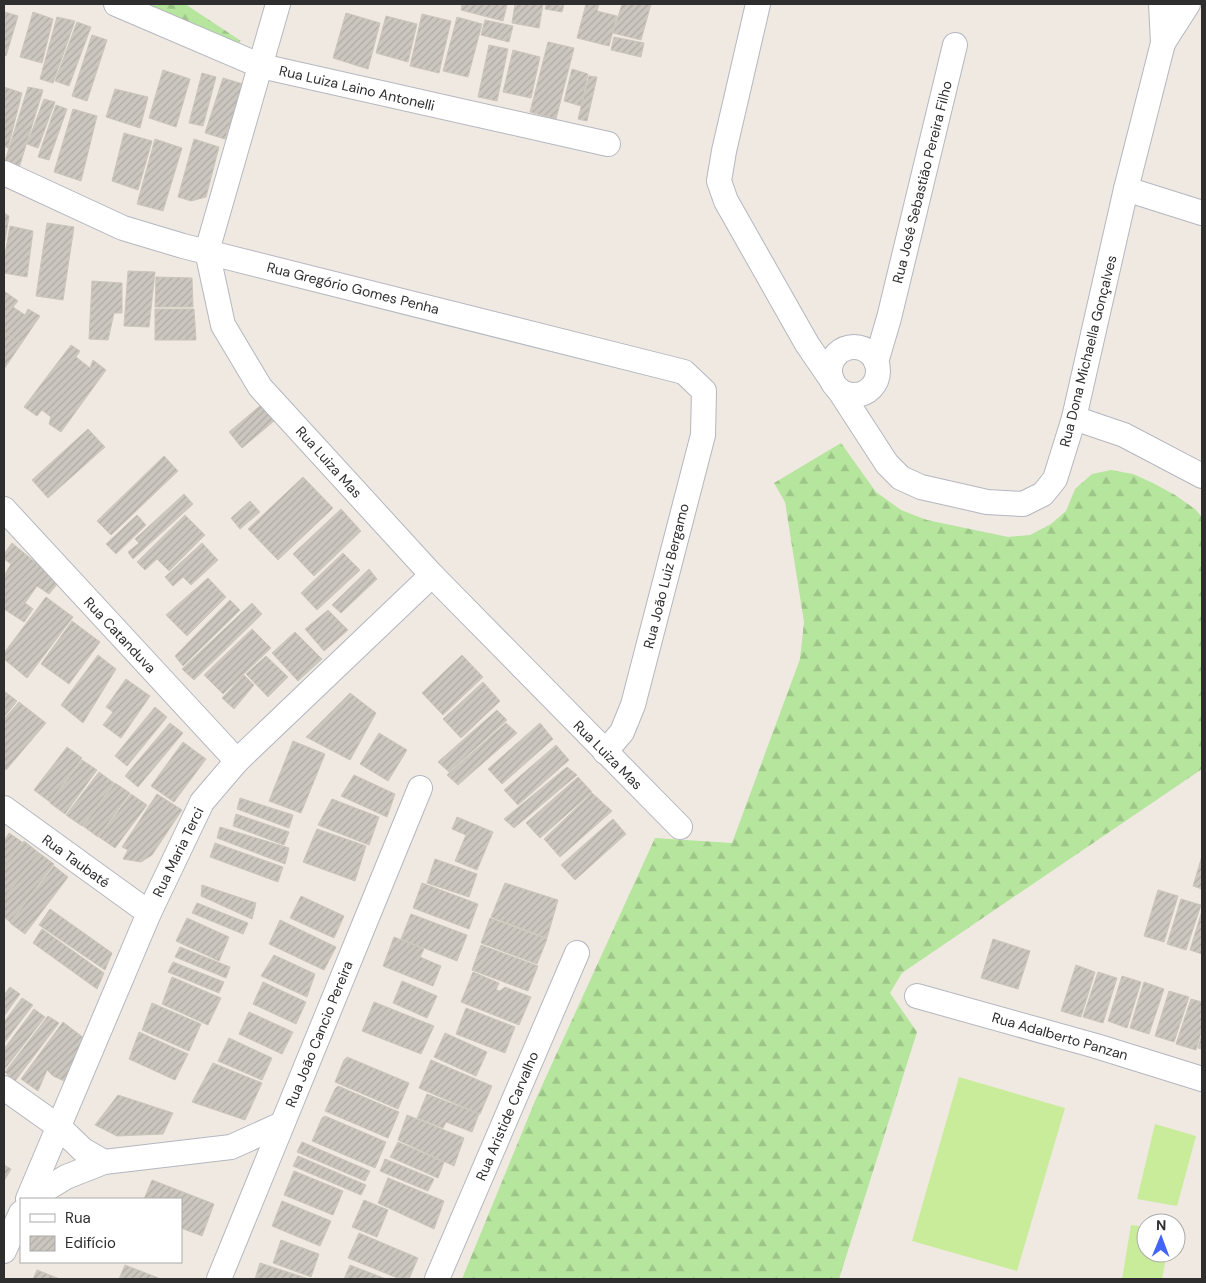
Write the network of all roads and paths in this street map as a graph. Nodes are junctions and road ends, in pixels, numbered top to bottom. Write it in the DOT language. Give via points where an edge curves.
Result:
graph roads {
  1 [pos="116,4"];
  2 [pos="278,4"];
  3 [pos="758,4"];
  4 [pos="1161,4"];
  5 [pos="1188,4"];
  6 [pos="1163,43"];
  7 [pos="955,45"];
  8 [pos="261,66"];
  9 [pos="608,144"];
  10 [pos="4,173"];
  11 [pos="1126,188"];
  12 [pos="1202,213"];
  13 [pos="208,251"];
  14 [pos="806,344"];
  15 [pos="864,360"];
  16 [pos="836,386"];
  17 [pos="704,391"];
  18 [pos="1074,418"];
  19 [pos="866,434"];
  20 [pos="1202,476"];
  21 [pos="4,509"];
  22 [pos="432,575"];
  23 [pos="605,752"];
  24 [pos="237,761"];
  25 [pos="420,788"];
  26 [pos="4,808"];
  27 [pos="680,827"];
  28 [pos="149,913"];
  29 [pos="577,952"];
  30 [pos="917,996"];
  31 [pos="1202,1079"];
  32 [pos="4,1088"];
  33 [pos="282,1124"];
  34 [pos="59,1127"];
  35 [pos="231,1147"];
  36 [pos="104,1162"];
  37 [pos="262,1174"];
  38 [pos="29,1198"];
  39 [pos="31,1198"];
  40 [pos="20,1215"];
  41 [pos="4,1251"];
  42 [pos="219,1279"];
  43 [pos="437,1279"];
  1 -- 8 [label="street, Rua Luiza Laino Antonelli"];
  2 -- 8 [label="street, Rua Luiza Mas"];
  3 -- 14 [label="street, Rua Dona Michaella Gonçalves" via="719,181 726,201"];
  4 -- 6 [label="street, Rua Dona Michaella Gonçalves"];
  5 -- 6 [label="street, Rua Dona Michaella Gonçalves"];
  6 -- 11 [label="street, Rua Dona Michaella Gonçalves"];
  7 -- 15 [label="street, Rua José Sebastião Pereira Filho" via="889,318 875,334"];
  8 -- 9 [label="street, Rua Luiza Laino Antonelli"];
  8 -- 13 [label="street, Rua Luiza Mas"];
  10 -- 13 [label="street, Rua Gregório Gomes Penha" via="123,228"];
  11 -- 12 [label="street"];
  11 -- 18 [label="street, Rua Dona Michaella Gonçalves"];
  13 -- 17 [label="street, Rua Gregório Gomes Penha" via="684,372"];
  13 -- 22 [label="street, Rua Luiza Mas" via="223,324 260,387"];
  14 -- 15 [label="street"];
  14 -- 16 [label="street, Rua Dona Michaella Gonçalves"];
  15 -- 16 [label="street" via="835,356 830,368"];
  15 -- 16 [label="street" via="862,394 854,395"];
  15 -- 19 [label="street"];
  16 -- 19 [label="street, Rua Dona Michaella Gonçalves"];
  17 -- 23 [label="street, Rua João Luiz Bergamo" via="703,435 633,705 622,732"];
  18 -- 19 [label="street, Rua Dona Michaella Gonçalves" via="1055,479 1043,494 1023,504 987,502 914,484 901,478 887,464"];
  18 -- 20 [label="street" via="1124,435"];
  21 -- 24 [label="street, Rua Catanduva"];
  22 -- 23 [label="street, Rua Luiza Mas"];
  22 -- 24 [label="street, Rua Maria Terci"];
  23 -- 27 [label="street, Rua Luiza Mas"];
  24 -- 28 [label="street, Rua Maria Terci" via="202,802"];
  25 -- 33 [label="street, Rua João Cancio Pereira"];
  26 -- 28 [label="street, Rua Taubaté"];
  28 -- 34 [label="street, Rua Maria Terci"];
  29 -- 43 [label="street, Rua Aristide Carvalho"];
  30 -- 31 [label="street, Rua Adalberto Panzan"];
  32 -- 34 [label="street"];
  33 -- 35 [label="street"];
  33 -- 37 [label="street, Rua João Cancio Pereira"];
  34 -- 36 [label="street" via="83,1150"];
  34 -- 38 [label="street, Rua Maria Terci"];
  35 -- 36 [label="street"];
  35 -- 37 [label="street"];
  36 -- 39 [label="street" via="66,1177"];
  37 -- 42 [label="street, Rua João Cancio Pereira"];
  40 -- 41 [label="street"];
}
